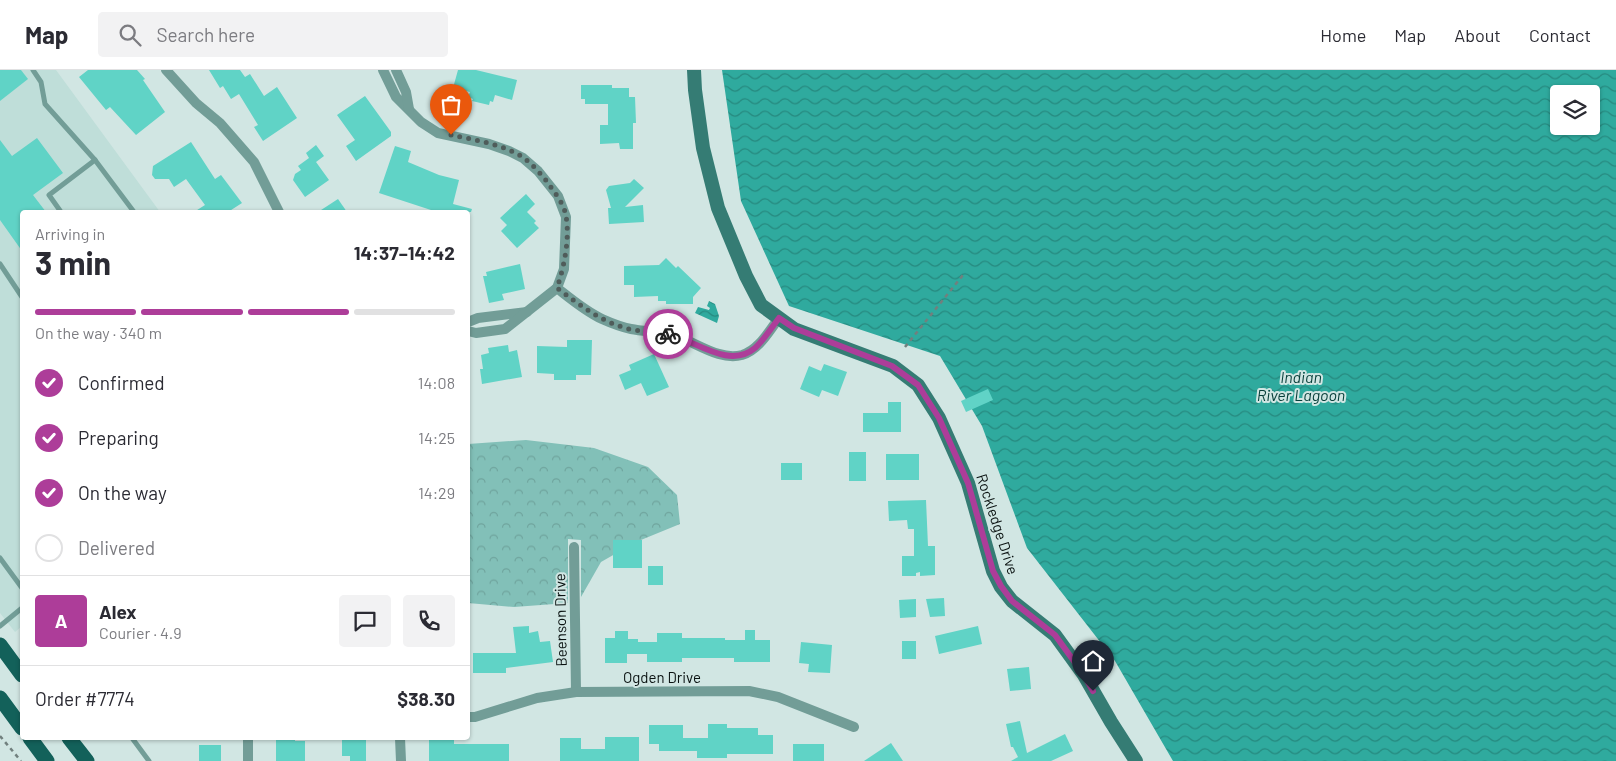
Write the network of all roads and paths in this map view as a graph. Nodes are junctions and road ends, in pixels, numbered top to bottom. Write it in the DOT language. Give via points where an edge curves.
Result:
graph roads {
  1 [pos="33,70"];
  2 [pos="166,70"];
  3 [pos="383,70"];
  4 [pos="396,70"];
  5 [pos="694,70"];
  6 [pos="409,109"];
  7 [pos="95,160"];
  8 [pos="60,210"];
  9 [pos="132,210"];
  10 [pos="278,210"];
  11 [pos="0,264"];
  12 [pos="963,275"];
  13 [pos="557,288"];
  14 [pos="20,295"];
  15 [pos="528,312"];
  16 [pos="779,318"];
  17 [pos="470,321"];
  18 [pos="470,332"];
  19 [pos="905,347"];
  20 [pos="574,547"];
  21 [pos="0,558"];
  22 [pos="20,585"];
  23 [pos="20,610"];
  24 [pos="0,626"];
  25 [pos="0,645"];
  26 [pos="20,672"];
  27 [pos="576,692"];
  28 [pos="0,698"];
  29 [pos="470,717"];
  30 [pos="20,725"];
  31 [pos="854,727"];
  32 [pos="0,736"];
  33 [pos="31,740"];
  34 [pos="71,740"];
  35 [pos="133,740"];
  36 [pos="248,740"];
  37 [pos="400,740"];
  38 [pos="21,761"];
  39 [pos="47,761"];
  40 [pos="87,761"];
  41 [pos="149,761"];
  42 [pos="248,761"];
  43 [pos="400,761"];
  44 [pos="1136,761"];
  1 -- 7 [label="lane" via="41,82 45,104"];
  2 -- 10 [label="street" via="254,162"];
  3 -- 6 [label="street" via="396,97"];
  4 -- 6 [label="street" via="406,92"];
  5 -- 16 [label="street, Rockledge Drive" via="704,148 718,208 761,305"];
  6 -- 13 [label="street" via="438,133 509,151 538,171 558,196 566,217 564,269"];
  7 -- 8 [label="lane" via="49,195"];
  7 -- 9 [label="lane"];
  11 -- 14 [label="lane"];
  12 -- 19 [label="path"];
  13 -- 15 [label="street"];
  13 -- 16 [label="street" via="588,311 617,325 631,330 662,332 727,356 741,356 755,348"];
  15 -- 17 [label="street"];
  15 -- 18 [label="street" via="505,329"];
  16 -- 44 [label="street, Rockledge Drive" via="794,328 892,366 918,385 939,418 968,483 993,571 1001,586 1012,601 1055,635 1084,675"];
  20 -- 27 [label="street, Beenson Drive"];
  21 -- 22 [label="lane"];
  23 -- 24 [label="lane"];
  25 -- 26 [label="main road"];
  27 -- 29 [label="street, Ogden Drive" via="536,698"];
  27 -- 31 [label="street, Ogden Drive" via="749,691 778,697"];
  28 -- 30 [label="main road"];
  32 -- 38 [label="path"];
  33 -- 39 [label="main road"];
  34 -- 40 [label="main road"];
  35 -- 41 [label="lane"];
  36 -- 42 [label="street"];
  37 -- 43 [label="street"];
}
